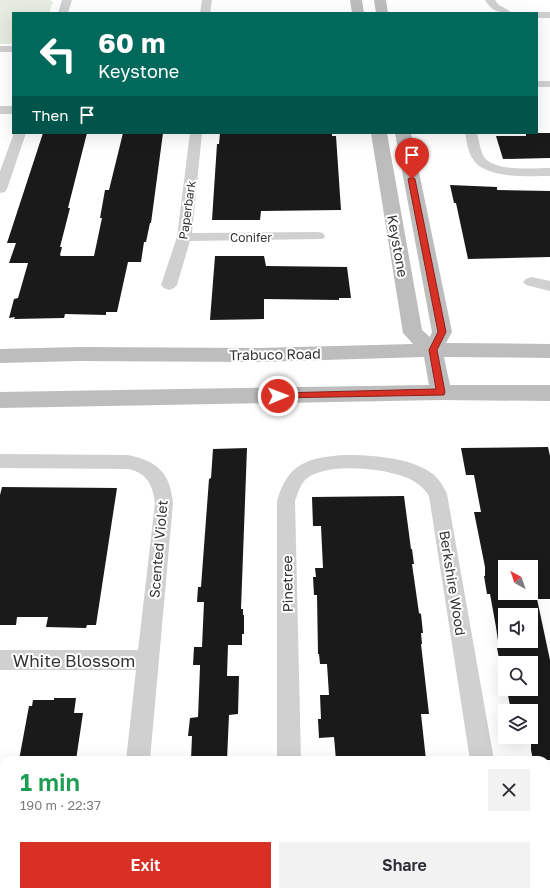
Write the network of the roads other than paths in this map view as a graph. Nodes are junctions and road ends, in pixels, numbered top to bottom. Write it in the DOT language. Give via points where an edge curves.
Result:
graph roads {
  1 [pos="68,0"];
  2 [pos="206,0"];
  3 [pos="356,0"];
  4 [pos="380,0"];
  5 [pos="490,0"];
  6 [pos="63,12"];
  7 [pos="205,12"];
  8 [pos="358,12"];
  9 [pos="382,12"];
  10 [pos="506,12"];
  11 [pos="538,15"];
  12 [pos="550,15"];
  13 [pos="0,49"];
  14 [pos="12,49"];
  15 [pos="538,84"];
  16 [pos="550,84"];
  17 [pos="0,110"];
  18 [pos="12,110"];
  19 [pos="20,134"];
  20 [pos="196,134"];
  21 [pos="379,134"];
  22 [pos="403,134"];
  23 [pos="471,134"];
  24 [pos="550,172"];
  25 [pos="0,186"];
  26 [pos="318,236"];
  27 [pos="184,237"];
  28 [pos="531,282"];
  29 [pos="169,285"];
  30 [pos="550,286"];
  31 [pos="433,350"];
  32 [pos="550,351"];
  33 [pos="0,356"];
  34 [pos="441,392"];
  35 [pos="550,393"];
  36 [pos="0,400"];
  37 [pos="0,461"];
  38 [pos="360,463"];
  39 [pos="0,660"];
  40 [pos="148,660"];
  41 [pos="138,756"];
  42 [pos="289,756"];
  43 [pos="481,756"];
  1 -- 6 [label="street"];
  2 -- 7 [label="street"];
  3 -- 8 [label="main road"];
  4 -- 9 [label="main road"];
  5 -- 10 [label="street" via="492,5"];
  11 -- 12 [label="street"];
  13 -- 14 [label="street"];
  15 -- 16 [label="street"];
  17 -- 18 [label="street"];
  19 -- 25 [label="street"];
  20 -- 27 [label="street, Paperbark"];
  21 -- 31 [label="main road, Keystone" via="413,333"];
  22 -- 31 [label="main road, Keystone" via="442,332"];
  23 -- 24 [label="street" via="476,151 483,162 509,171"];
  26 -- 27 [label="street, Conifer"];
  27 -- 29 [label="street, Paperbark"];
  28 -- 30 [label="street"];
  31 -- 32 [label="main road, Trabuco Road"];
  31 -- 33 [label="main road, Trabuco Road" via="258,355"];
  31 -- 34 [label="main road"];
  34 -- 35 [label="main road"];
  34 -- 36 [label="main road"];
  37 -- 40 [label="street, Scented Violet" via="138,463 157,477 163,488 164,503"];
  38 -- 42 [label="street, Pinetree" via="331,462 312,466 291,484 286,502"];
  38 -- 43 [label="street, Berkshire Wood" via="406,468 425,478 438,494"];
  39 -- 40 [label="street, White Blossom"];
  40 -- 41 [label="street, Scented Violet"];
}
